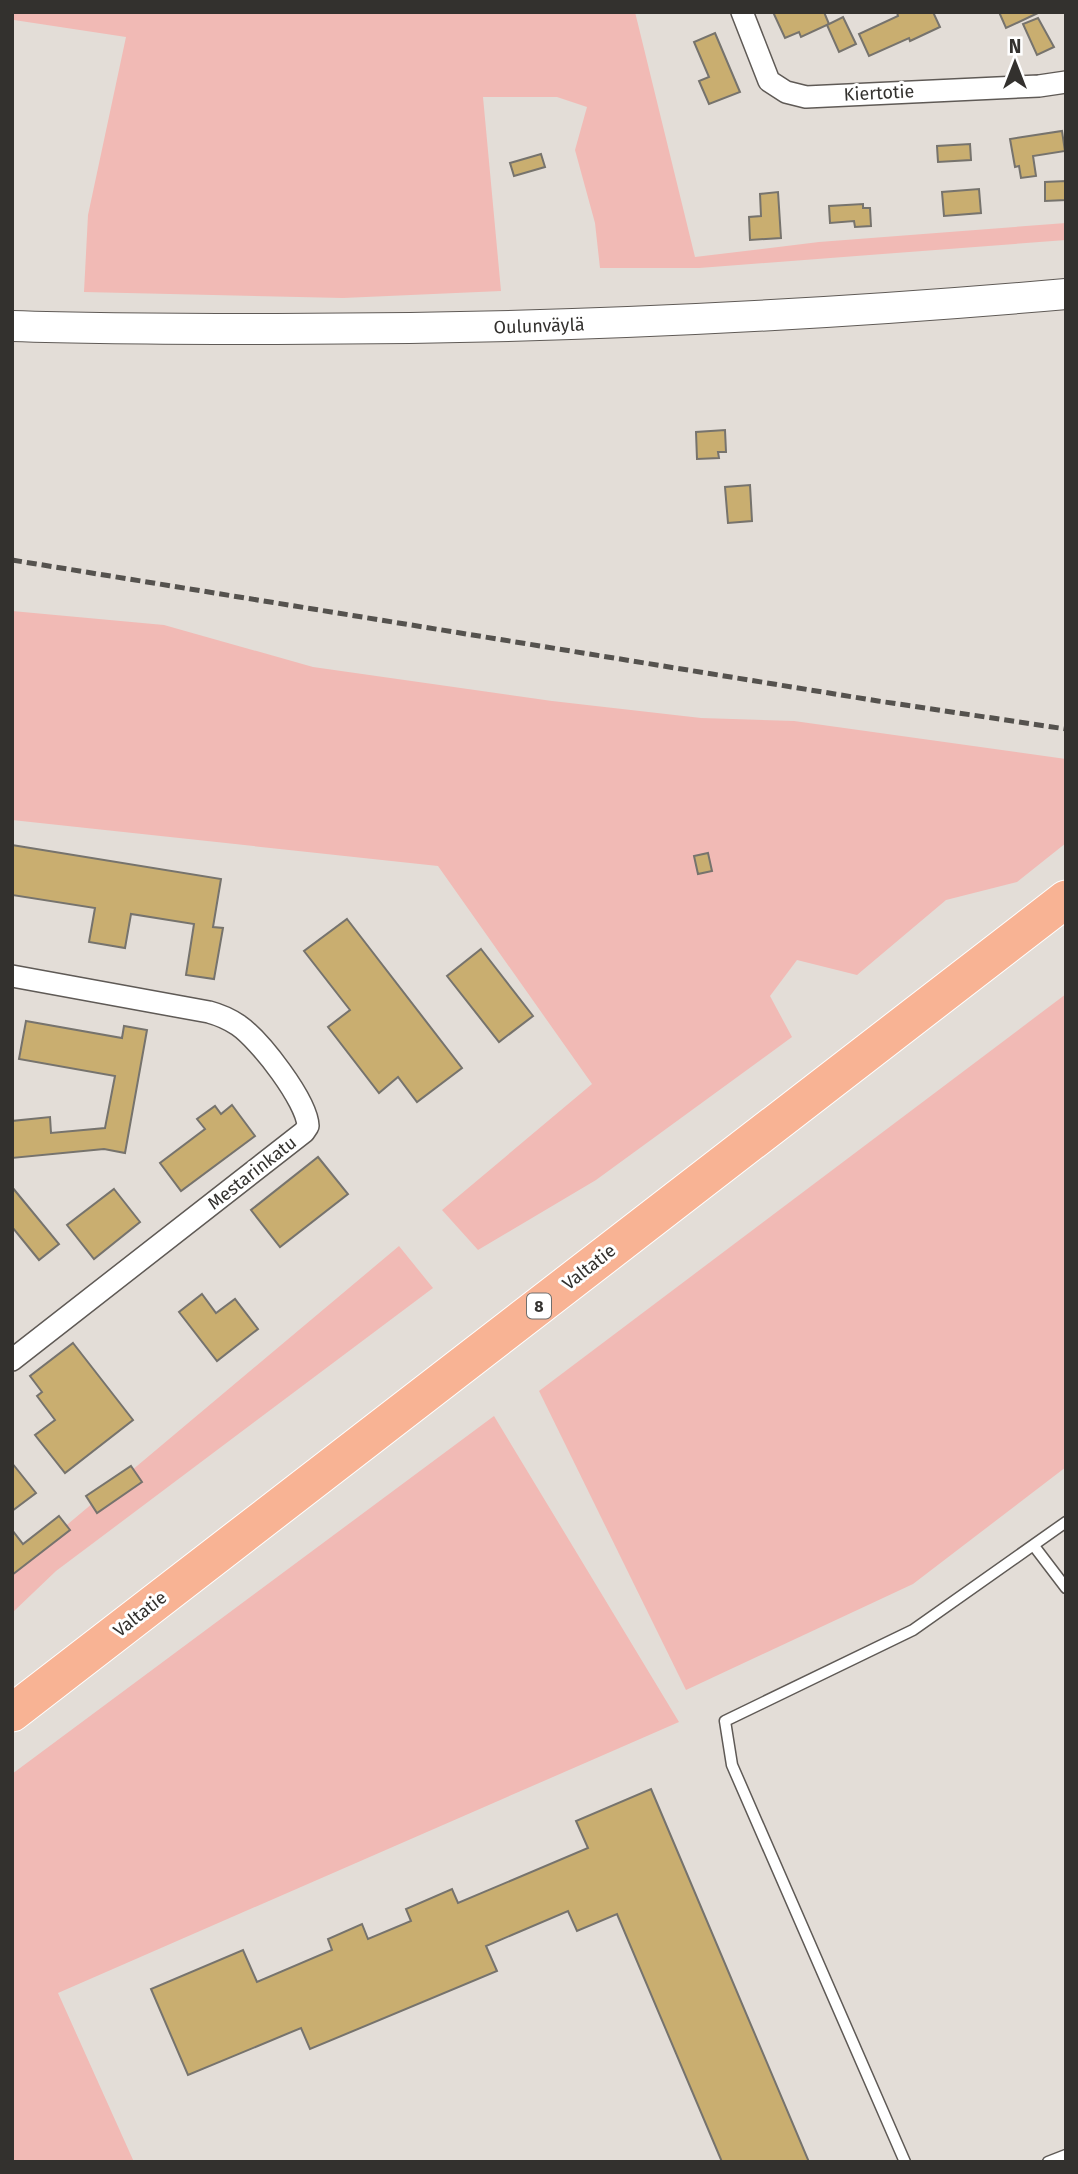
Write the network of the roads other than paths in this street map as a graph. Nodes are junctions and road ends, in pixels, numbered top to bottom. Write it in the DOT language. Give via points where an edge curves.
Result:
graph roads {
  1 [pos="742,12"];
  2 [pos="1066,82"];
  3 [pos="1066,294"];
  4 [pos="12,326"];
  5 [pos="1066,899"];
  6 [pos="12,976"];
  7 [pos="12,1360"];
  8 [pos="1066,1521"];
  9 [pos="1034,1546"];
  10 [pos="1066,1588"];
  11 [pos="12,1713"];
  12 [pos="1066,2155"];
  13 [pos="905,2162"];
  14 [pos="1048,2162"];
  1 -- 2 [label="street, Kiertotie" via="769,81 806,97"];
  3 -- 4 [label="main road, Oulunväylä" via="570,325 423,329"];
  5 -- 11 [label="highway, Valtatie / 8"];
  6 -- 7 [label="street, Mestarinkatu" via="225,1017 264,1048 304,1108 308,1126"];
  8 -- 9 [label="lane"];
  9 -- 10 [label="lane"];
  9 -- 13 [label="lane" via="912,1630 725,1721 732,1765"];
  12 -- 14 [label="lane"];
}
